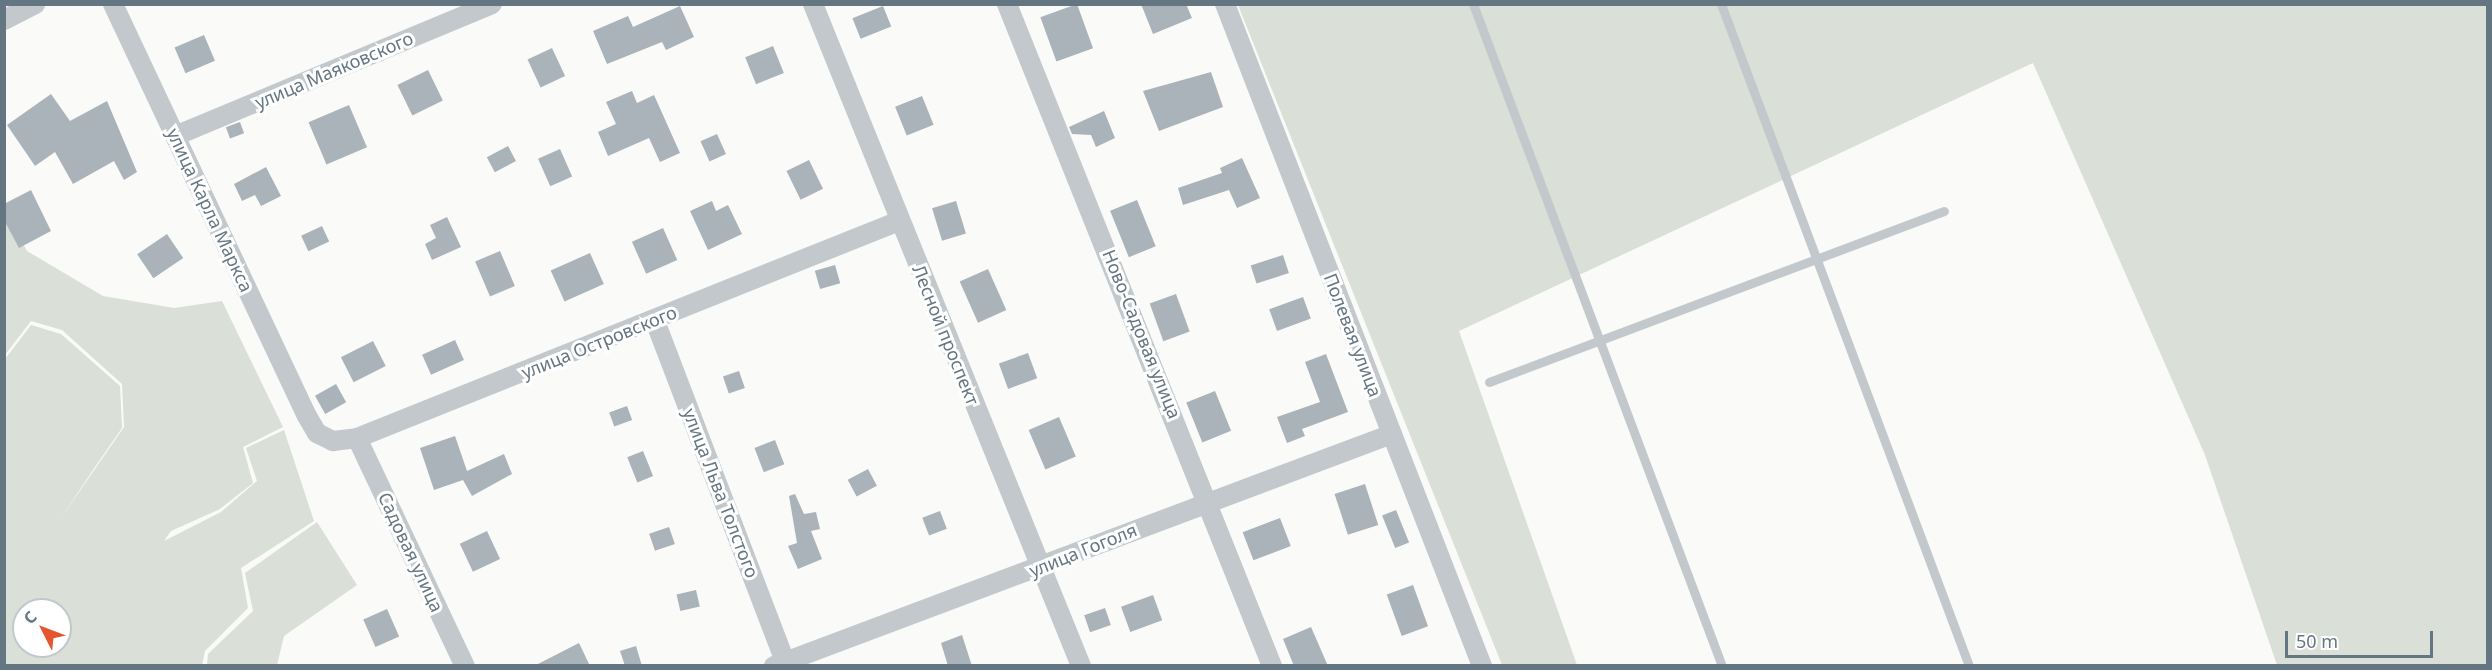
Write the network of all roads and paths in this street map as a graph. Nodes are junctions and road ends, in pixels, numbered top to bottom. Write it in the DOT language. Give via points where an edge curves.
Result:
graph roads {
  1 [pos="34,4"];
  2 [pos="113,4"];
  3 [pos="492,4"];
  4 [pos="813,4"];
  5 [pos="1007,4"];
  6 [pos="1225,4"];
  7 [pos="1473,4"];
  8 [pos="1720,4"];
  9 [pos="4,20"];
  10 [pos="176,136"];
  11 [pos="1944,211"];
  12 [pos="899,220"];
  13 [pos="1816,259"];
  14 [pos="655,321"];
  15 [pos="1601,341"];
  16 [pos="1489,382"];
  17 [pos="307,416"];
  18 [pos="1392,434"];
  19 [pos="357,438"];
  20 [pos="1209,500"];
  21 [pos="1042,568"];
  22 [pos="782,664"];
  23 [pos="465,666"];
  24 [pos="1080,666"];
  25 [pos="1272,666"];
  26 [pos="1482,666"];
  27 [pos="1722,666"];
  28 [pos="1969,666"];
  1 -- 9 [label="street"];
  2 -- 10 [label="street, улица Карла Маркса"];
  3 -- 10 [label="street, улица Маяковского"];
  4 -- 12 [label="street, Лесной проспект"];
  5 -- 20 [label="street, Ново-Садовая улица"];
  6 -- 18 [label="street, Полевая улица"];
  7 -- 15 [label="lane"];
  8 -- 13 [label="lane"];
  10 -- 17 [label="street, улица Карла Маркса"];
  11 -- 13 [label="lane"];
  12 -- 14 [label="street, улица Островского"];
  12 -- 21 [label="street, Лесной проспект"];
  13 -- 15 [label="lane"];
  13 -- 28 [label="lane"];
  14 -- 19 [label="street, улица Островского"];
  14 -- 22 [label="street, улица Льва Толстого"];
  15 -- 16 [label="lane"];
  15 -- 27 [label="lane"];
  17 -- 19 [label="street, улица Островского" via="317,433 333,441"];
  18 -- 20 [label="street, улица Гоголя"];
  18 -- 26 [label="street, Полевая улица"];
  19 -- 23 [label="street, Садовая улица"];
  20 -- 21 [label="street, улица Гоголя"];
  20 -- 25 [label="street, Ново-Садовая улица"];
  21 -- 22 [label="street, улица Гоголя"];
  21 -- 24 [label="street, Лесной проспект"];
}
